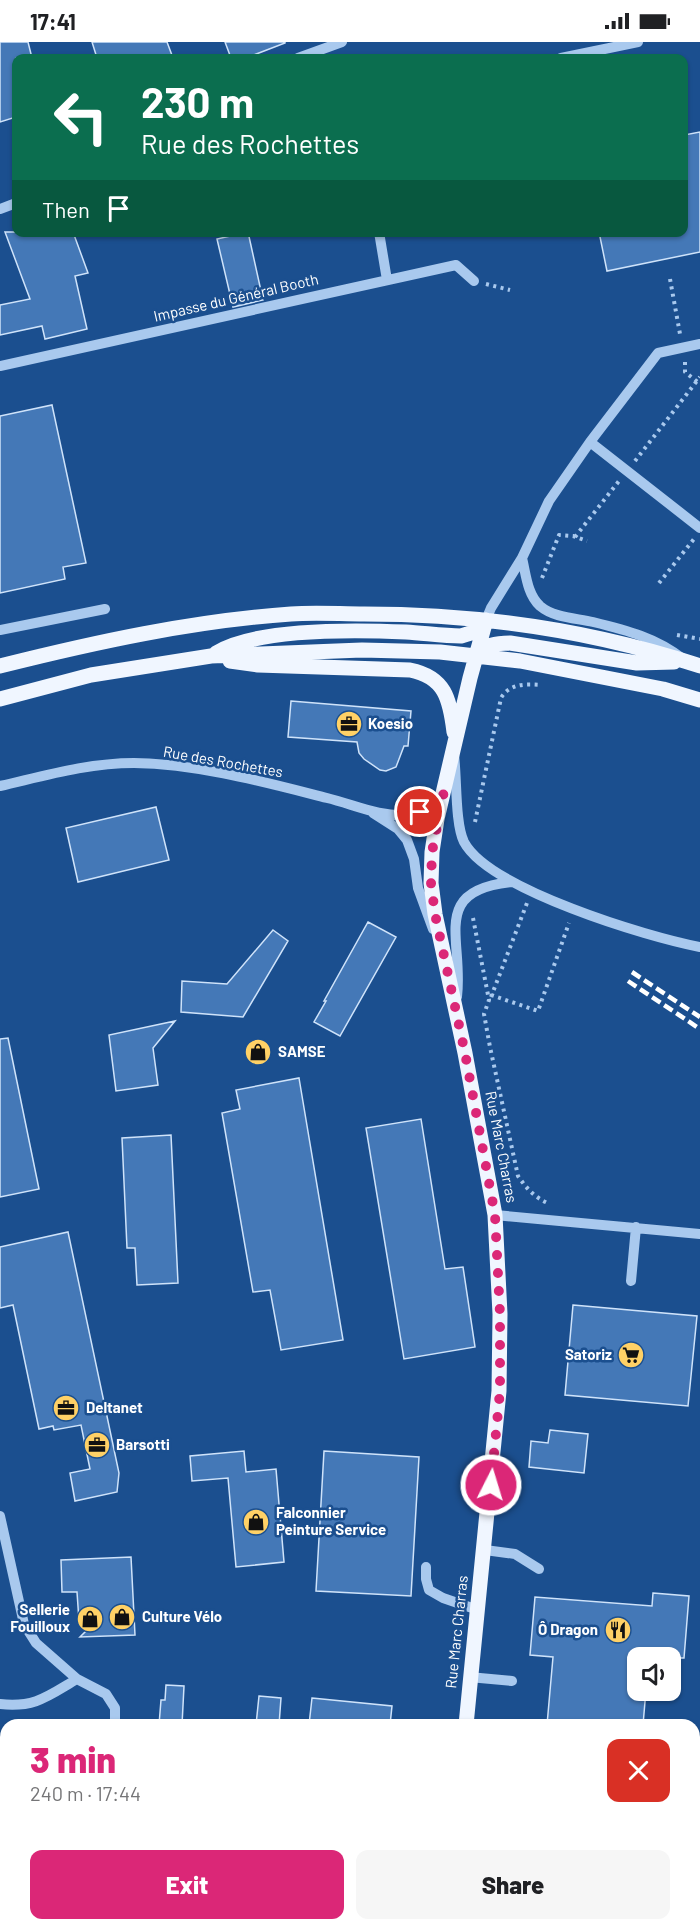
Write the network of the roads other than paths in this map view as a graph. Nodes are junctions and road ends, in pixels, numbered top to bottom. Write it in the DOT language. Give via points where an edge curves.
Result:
graph roads {
  1 [pos="342,42"];
  2 [pos="638,42"];
  3 [pos="309,54"];
  4 [pos="580,54"];
  5 [pos="380,237"];
  6 [pos="387,280"];
  7 [pos="474,281"];
  8 [pos="700,344"];
  9 [pos="0,366"];
  10 [pos="590,442"];
  11 [pos="700,530"];
  12 [pos="522,558"];
  13 [pos="105,609"];
  14 [pos="486,620"];
  15 [pos="0,630"];
  16 [pos="475,655"];
  17 [pos="211,656"];
  18 [pos="694,664"];
  19 [pos="0,666"];
  20 [pos="0,699"];
  21 [pos="700,700"];
  22 [pos="455,747"];
  23 [pos="0,786"];
  24 [pos="444,791"];
  25 [pos="368,810"];
  26 [pos="513,882"];
  27 [pos="700,947"];
  28 [pos="442,949"];
  29 [pos="455,1008"];
  30 [pos="495,1215"];
  31 [pos="636,1227"];
  32 [pos="700,1234"];
  33 [pos="632,1281"];
  34 [pos="0,1516"];
  35 [pos="485,1550"];
  36 [pos="426,1567"];
  37 [pos="539,1569"];
  38 [pos="478,1610"];
  39 [pos="470,1677"];
  40 [pos="77,1679"];
  41 [pos="512,1681"];
  42 [pos="0,1704"];
  43 [pos="115,1719"];
  44 [pos="466,1719"];
  1 -- 3 [label="street"];
  2 -- 4 [label="street"];
  5 -- 6 [label="street"];
  6 -- 7 [label="street, Impasse du Général Booth" via="456,265"];
  6 -- 9 [label="street, Impasse du Général Booth"];
  8 -- 10 [label="street" via="658,353"];
  10 -- 11 [label="street"];
  10 -- 12 [label="street" via="549,501"];
  12 -- 14 [label="street"];
  12 -- 18 [label="street" via="530,590 546,610 651,638"];
  13 -- 15 [label="street"];
  14 -- 16 [label="main road, Rue Marc Charras"];
  14 -- 17 [label="main road" via="474,632 461,636 375,631 271,636 244,640"];
  14 -- 18 [label="main road" via="591,636"];
  14 -- 19 [label="main road" via="423,614 293,614 206,623 83,645"];
  16 -- 17 [label="main road" via="362,650"];
  16 -- 18 [label="main road" via="492,643 510,643 637,663"];
  16 -- 21 [label="main road" via="584,673"];
  16 -- 22 [label="main road, Rue Marc Charras"];
  17 -- 20 [label="main road" via="91,675"];
  17 -- 22 [label="main road" via="258,665 423,673 433,677 446,697 452,713"];
  22 -- 24 [label="main road, Rue Marc Charras"];
  22 -- 26 [label="street" via="463,840 482,863"];
  23 -- 25 [label="street, Rue des Rochettes" via="98,764 177,766 264,782"];
  24 -- 25 [label="street, Rue des Rochettes" via="430,807 410,815"];
  24 -- 28 [label="main road, Rue Marc Charras" via="432,852 431,883"];
  25 -- 28 [label="street, Rue des Rochettes" via="398,829 407,840 423,903"];
  26 -- 27 [label="street" via="596,918"];
  26 -- 29 [label="street" via="482,887 460,905 455,924"];
  28 -- 29 [label="main road, Rue Marc Charras"];
  29 -- 30 [label="main road, Rue Marc Charras"];
  30 -- 31 [label="street"];
  30 -- 35 [label="main road, Rue Marc Charras" via="500,1391"];
  31 -- 32 [label="street"];
  31 -- 33 [label="street"];
  34 -- 40 [label="street" via="24,1624 36,1642"];
  35 -- 37 [label="street" via="515,1554"];
  35 -- 38 [label="main road, Rue Marc Charras"];
  36 -- 38 [label="street" via="429,1590"];
  38 -- 39 [label="main road, Rue Marc Charras"];
  39 -- 41 [label="street"];
  39 -- 44 [label="main road, Rue Marc Charras"];
  40 -- 42 [label="street" via="37,1702"];
  40 -- 43 [label="street" via="106,1694 115,1708"];
}
